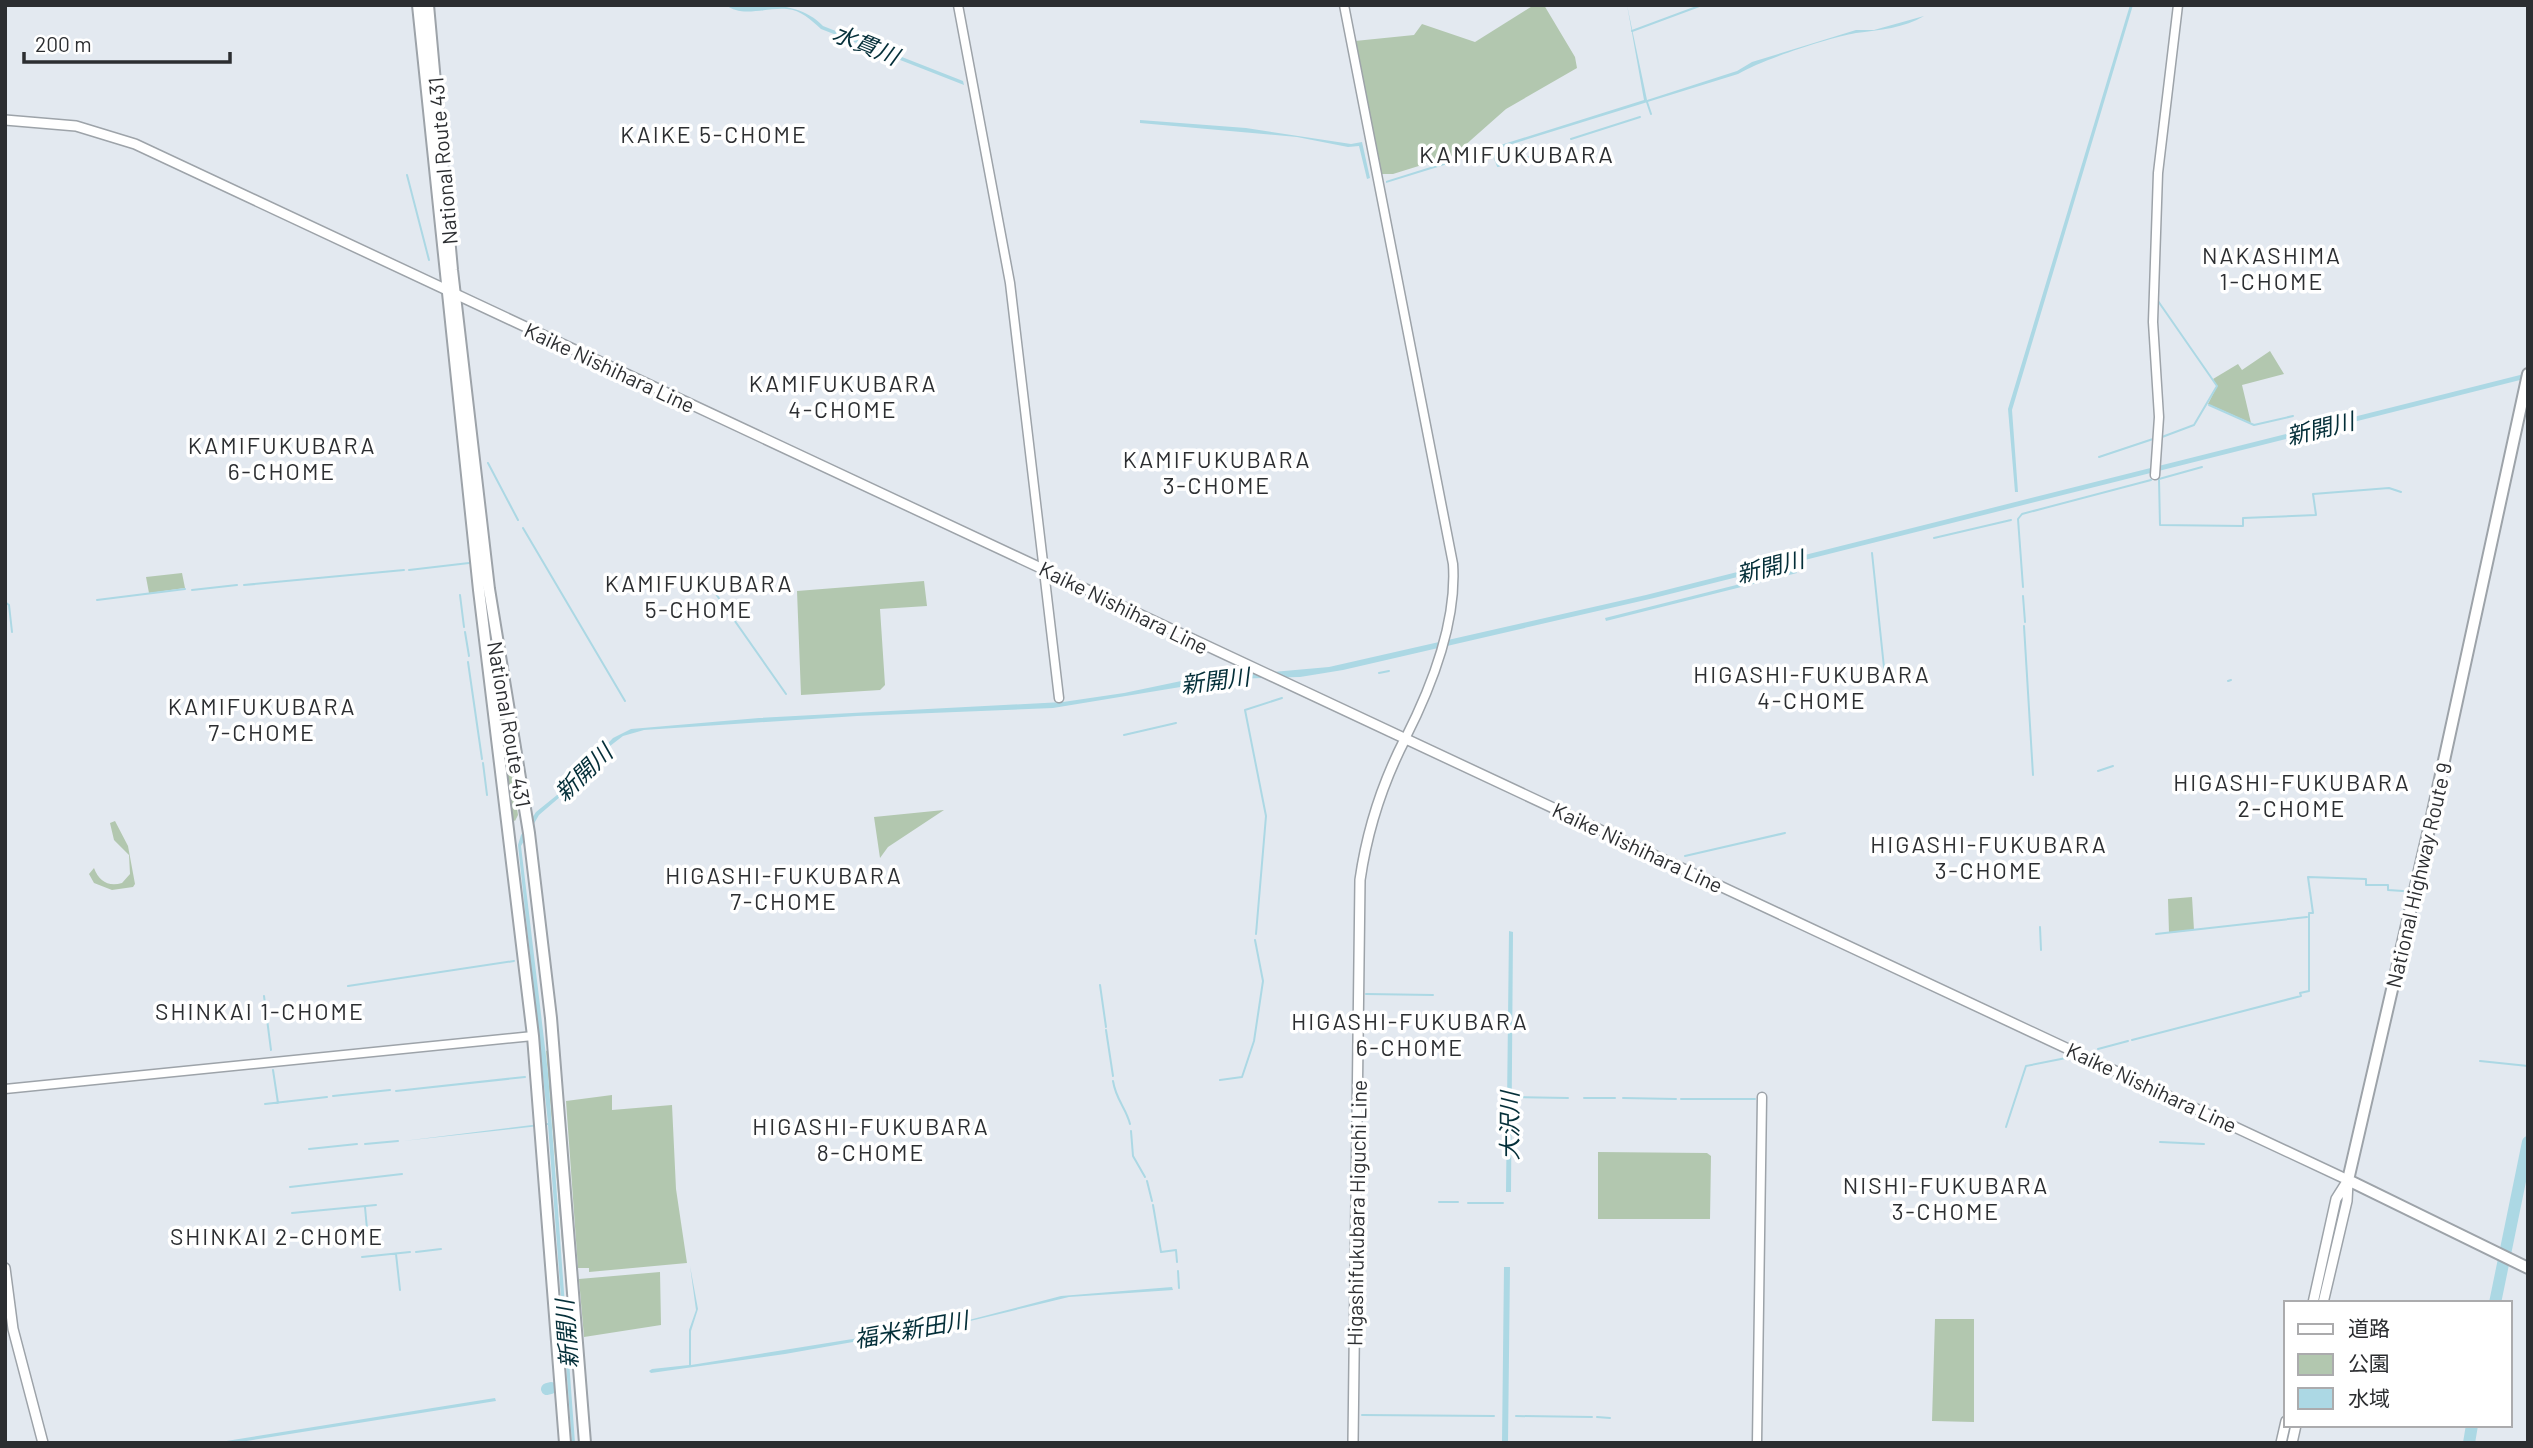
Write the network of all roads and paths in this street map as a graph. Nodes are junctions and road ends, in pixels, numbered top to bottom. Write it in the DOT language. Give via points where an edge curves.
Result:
graph roads {
  1 [pos="418,5"];
  2 [pos="428,5"];
  3 [pos="958,5"];
  4 [pos="1344,5"];
  5 [pos="2178,5"];
  6 [pos="5,120"];
  7 [pos="451,292"];
  8 [pos="2527,377"];
  9 [pos="2155,475"];
  10 [pos="1044,568"];
  11 [pos="1059,698"];
  12 [pos="1405,739"];
  13 [pos="533,1036"];
  14 [pos="5,1089"];
  15 [pos="1762,1097"];
  16 [pos="2348,1180"];
  17 [pos="5,1268"];
  18 [pos="2528,1268"];
  19 [pos="2313,1301"];
  20 [pos="2323,1301"];
  21 [pos="43,1443"];
  22 [pos="565,1443"];
  23 [pos="584,1443"];
  24 [pos="1353,1443"];
  25 [pos="1757,1443"];
  1 -- 7 [label="highway, National Route 431"];
  2 -- 7 [label="highway, National Route 431"];
  3 -- 10 [label="street" via="1010,283"];
  4 -- 12 [label="street" via="1453,564 1443,642"];
  5 -- 9 [label="street" via="2158,173 2153,322 2159,417"];
  6 -- 7 [label="main road, Kaike Nishihara Line" via="75,126 135,144"];
  7 -- 10 [label="main road, Kaike Nishihara Line"];
  7 -- 13 [label="highway, National Route 431"];
  7 -- 23 [label="highway, National Route 431" via="497,650 528,828 552,1035"];
  8 -- 16 [label="highway, National Highway Route 9"];
  10 -- 11 [label="street"];
  10 -- 12 [label="main road, Kaike Nishihara Line"];
  12 -- 16 [label="main road, Kaike Nishihara Line"];
  12 -- 24 [label="main road, Higashifukubara Higuchi Line" via="1366,837 1360,880"];
  13 -- 14 [label="street"];
  13 -- 22 [label="highway, National Route 431"];
  15 -- 25 [label="street"];
  16 -- 18 [label="highway"];
  16 -- 19 [label="main road" via="2336,1199"];
  16 -- 20 [label="main road"];
  17 -- 21 [label="main road" via="13,1329"];
}
